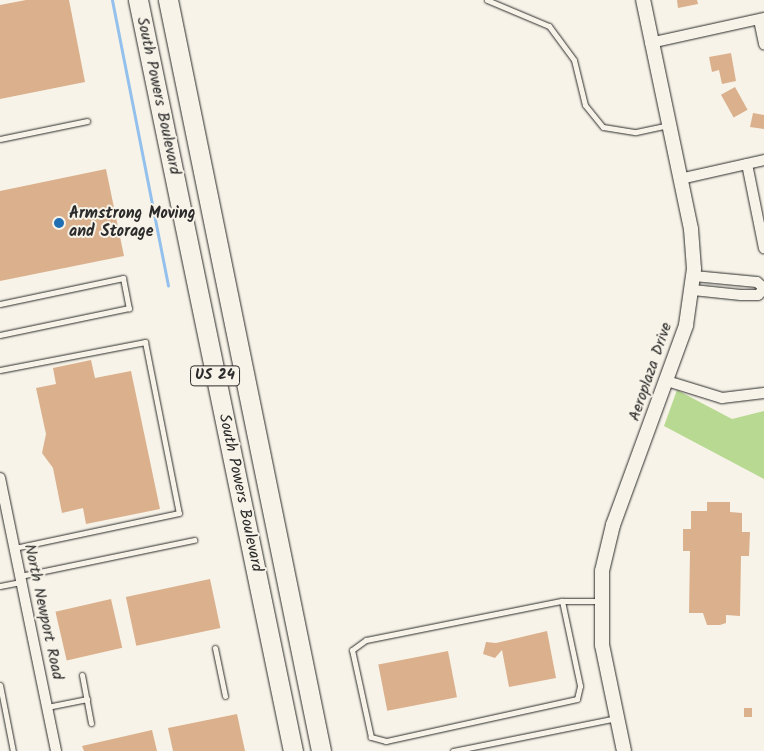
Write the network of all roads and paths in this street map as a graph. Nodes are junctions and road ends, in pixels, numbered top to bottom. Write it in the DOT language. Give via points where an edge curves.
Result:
graph roads {
  1 [pos="138,0"];
  2 [pos="168,0"];
  3 [pos="487,0"];
  4 [pos="643,0"];
  5 [pos="761,19"];
  6 [pos="650,43"];
  7 [pos="764,44"];
  8 [pos="87,121"];
  9 [pos="668,125"];
  10 [pos="0,139"];
  11 [pos="764,160"];
  12 [pos="747,164"];
  13 [pos="680,179"];
  14 [pos="761,220"];
  15 [pos="764,248"];
  16 [pos="694,276"];
  17 [pos="764,288"];
  18 [pos="693,290"];
  19 [pos="0,304"];
  20 [pos="0,335"];
  21 [pos="0,370"];
  22 [pos="668,381"];
  23 [pos="764,393"];
  24 [pos="0,478"];
  25 [pos="4,516"];
  26 [pos="194,540"];
  27 [pos="14,548"];
  28 [pos="21,579"];
  29 [pos="0,586"];
  30 [pos="562,601"];
  31 [pos="600,601"];
  32 [pos="216,648"];
  33 [pos="82,675"];
  34 [pos="0,685"];
  35 [pos="225,696"];
  36 [pos="87,699"];
  37 [pos="47,707"];
  38 [pos="618,718"];
  39 [pos="91,723"];
  40 [pos="491,743"];
  41 [pos="621,750"];
  42 [pos="13,751"];
  43 [pos="53,751"];
  44 [pos="292,751"];
  45 [pos="321,751"];
  46 [pos="453,751"];
  47 [pos="493,751"];
  1 -- 44 [label="highway, South Powers Boulevard / US 24"];
  2 -- 45 [label="highway, South Powers Boulevard / US 24"];
  3 -- 9 [label="lane" via="549,26 574,60 586,105 603,127 636,132"];
  4 -- 6 [label="street, Aeroplaza Drive"];
  5 -- 6 [label="street"];
  5 -- 7 [label="street"];
  6 -- 9 [label="street, Aeroplaza Drive"];
  8 -- 10 [label="lane"];
  9 -- 13 [label="street, Aeroplaza Drive"];
  11 -- 12 [label="street"];
  12 -- 13 [label="street"];
  12 -- 14 [label="street"];
  13 -- 16 [label="street, Aeroplaza Drive" via="691,229"];
  14 -- 15 [label="street"];
  16 -- 17 [label="street" via="757,282"];
  16 -- 18 [label="street, Aeroplaza Drive"];
  17 -- 18 [label="street" via="758,295"];
  18 -- 22 [label="street, Aeroplaza Drive"];
  19 -- 20 [label="lane" via="123,278 129,308"];
  21 -- 27 [label="lane" via="145,342 179,513"];
  22 -- 23 [label="street" via="722,398"];
  22 -- 31 [label="street, Aeroplaza Drive" via="613,525"];
  24 -- 25 [label="street, North Newport Road"];
  25 -- 27 [label="street, North Newport Road"];
  26 -- 28 [label="lane"];
  27 -- 28 [label="street, North Newport Road"];
  28 -- 29 [label="lane"];
  28 -- 37 [label="street, North Newport Road"];
  30 -- 30 [label="lane" via="366,640 352,650 371,736 386,741 577,699 580,686"];
  30 -- 31 [label="lane"];
  31 -- 38 [label="street, Aeroplaza Drive" via="602,645"];
  32 -- 35 [label="lane"];
  33 -- 36 [label="lane"];
  34 -- 42 [label="lane"];
  36 -- 37 [label="lane"];
  36 -- 39 [label="lane"];
  37 -- 43 [label="street, North Newport Road"];
  38 -- 40 [label="lane"];
  38 -- 41 [label="street, Aeroplaza Drive"];
  40 -- 46 [label="lane"];
  40 -- 47 [label="lane"];
}
